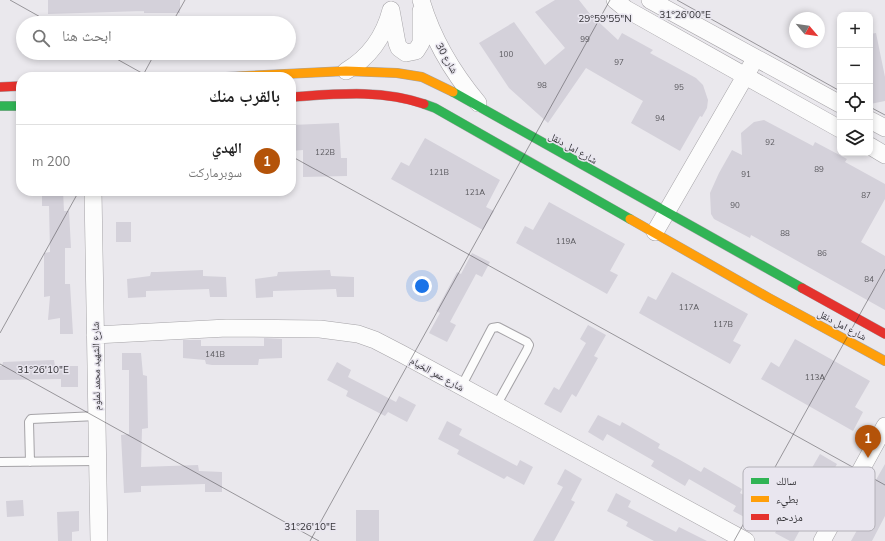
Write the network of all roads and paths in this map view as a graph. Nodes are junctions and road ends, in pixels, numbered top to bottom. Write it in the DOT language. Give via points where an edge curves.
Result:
graph roads {
  1 [pos="614,0"];
  2 [pos="650,0"];
  3 [pos="422,2"];
  4 [pos="392,5"];
  5 [pos="756,58"];
  6 [pos="346,71"];
  7 [pos="296,74"];
  8 [pos="745,76"];
  9 [pos="16,86"];
  10 [pos="0,87"];
  11 [pos="296,97"];
  12 [pos="837,102"];
  13 [pos="0,106"];
  14 [pos="16,106"];
  15 [pos="483,109"];
  16 [pos="873,122"];
  17 [pos="837,127"];
  18 [pos="885,128"];
  19 [pos="873,148"];
  20 [pos="885,155"];
  21 [pos="92,196"];
  22 [pos="667,212"];
  23 [pos="655,232"];
  24 [pos="885,334"];
  25 [pos="95,335"];
  26 [pos="885,361"];
  27 [pos="461,388"];
  28 [pos="496,406"];
  29 [pos="97,416"];
  30 [pos="885,426"];
  31 [pos="97,461"];
  32 [pos="0,462"];
  33 [pos="30,462"];
  34 [pos="863,467"];
  35 [pos="827,531"];
  36 [pos="99,541"];
  37 [pos="746,541"];
  38 [pos="822,541"];
  1 -- 8 [label="street"];
  2 -- 5 [label="street"];
  3 -- 4 [label="street" via="419,21 421,43 416,51 411,53 399,48"];
  3 -- 15 [label="street, شارع 30" via="449,64"];
  4 -- 6 [label="street" via="384,32 372,50"];
  5 -- 8 [label="street"];
  5 -- 12 [label="street"];
  6 -- 7 [label="street, شارع امل دنقل"];
  6 -- 15 [label="street, شارع امل دنقل" via="397,73 422,77"];
  8 -- 17 [label="street"];
  8 -- 22 [label="street"];
  9 -- 10 [label="street"];
  11 -- 23 [label="street, شارع امل دنقل" via="370,93 404,97 420,102 450,116"];
  13 -- 14 [label="street"];
  15 -- 22 [label="street, شارع امل دنقل"];
  16 -- 18 [label="street"];
  19 -- 20 [label="street"];
  21 -- 25 [label="street, شارع الشهيد محمد لملوم"];
  22 -- 23 [label="street"];
  22 -- 24 [label="street, شارع امل دنقل"];
  23 -- 26 [label="street, شارع امل دنقل"];
  25 -- 27 [label="street, شارع عمر الخيام" via="227,328 320,329 351,333 375,340"];
  25 -- 29 [label="street, شارع الشهيد محمد لملوم"];
  27 -- 28 [label="street, شارع عمر الخيام"];
  27 -- 28 [label="lane" via="492,328 498,327 529,345"];
  28 -- 37 [label="street, شارع عمر الخيام"];
  29 -- 31 [label="street, شارع الشهيد محمد لملوم"];
  29 -- 33 [label="lane" via="31,419"];
  30 -- 34 [label="street"];
  31 -- 33 [label="lane"];
  31 -- 36 [label="street, شارع الشهيد محمد لملوم"];
  32 -- 33 [label="lane"];
  35 -- 38 [label="street"];
}
